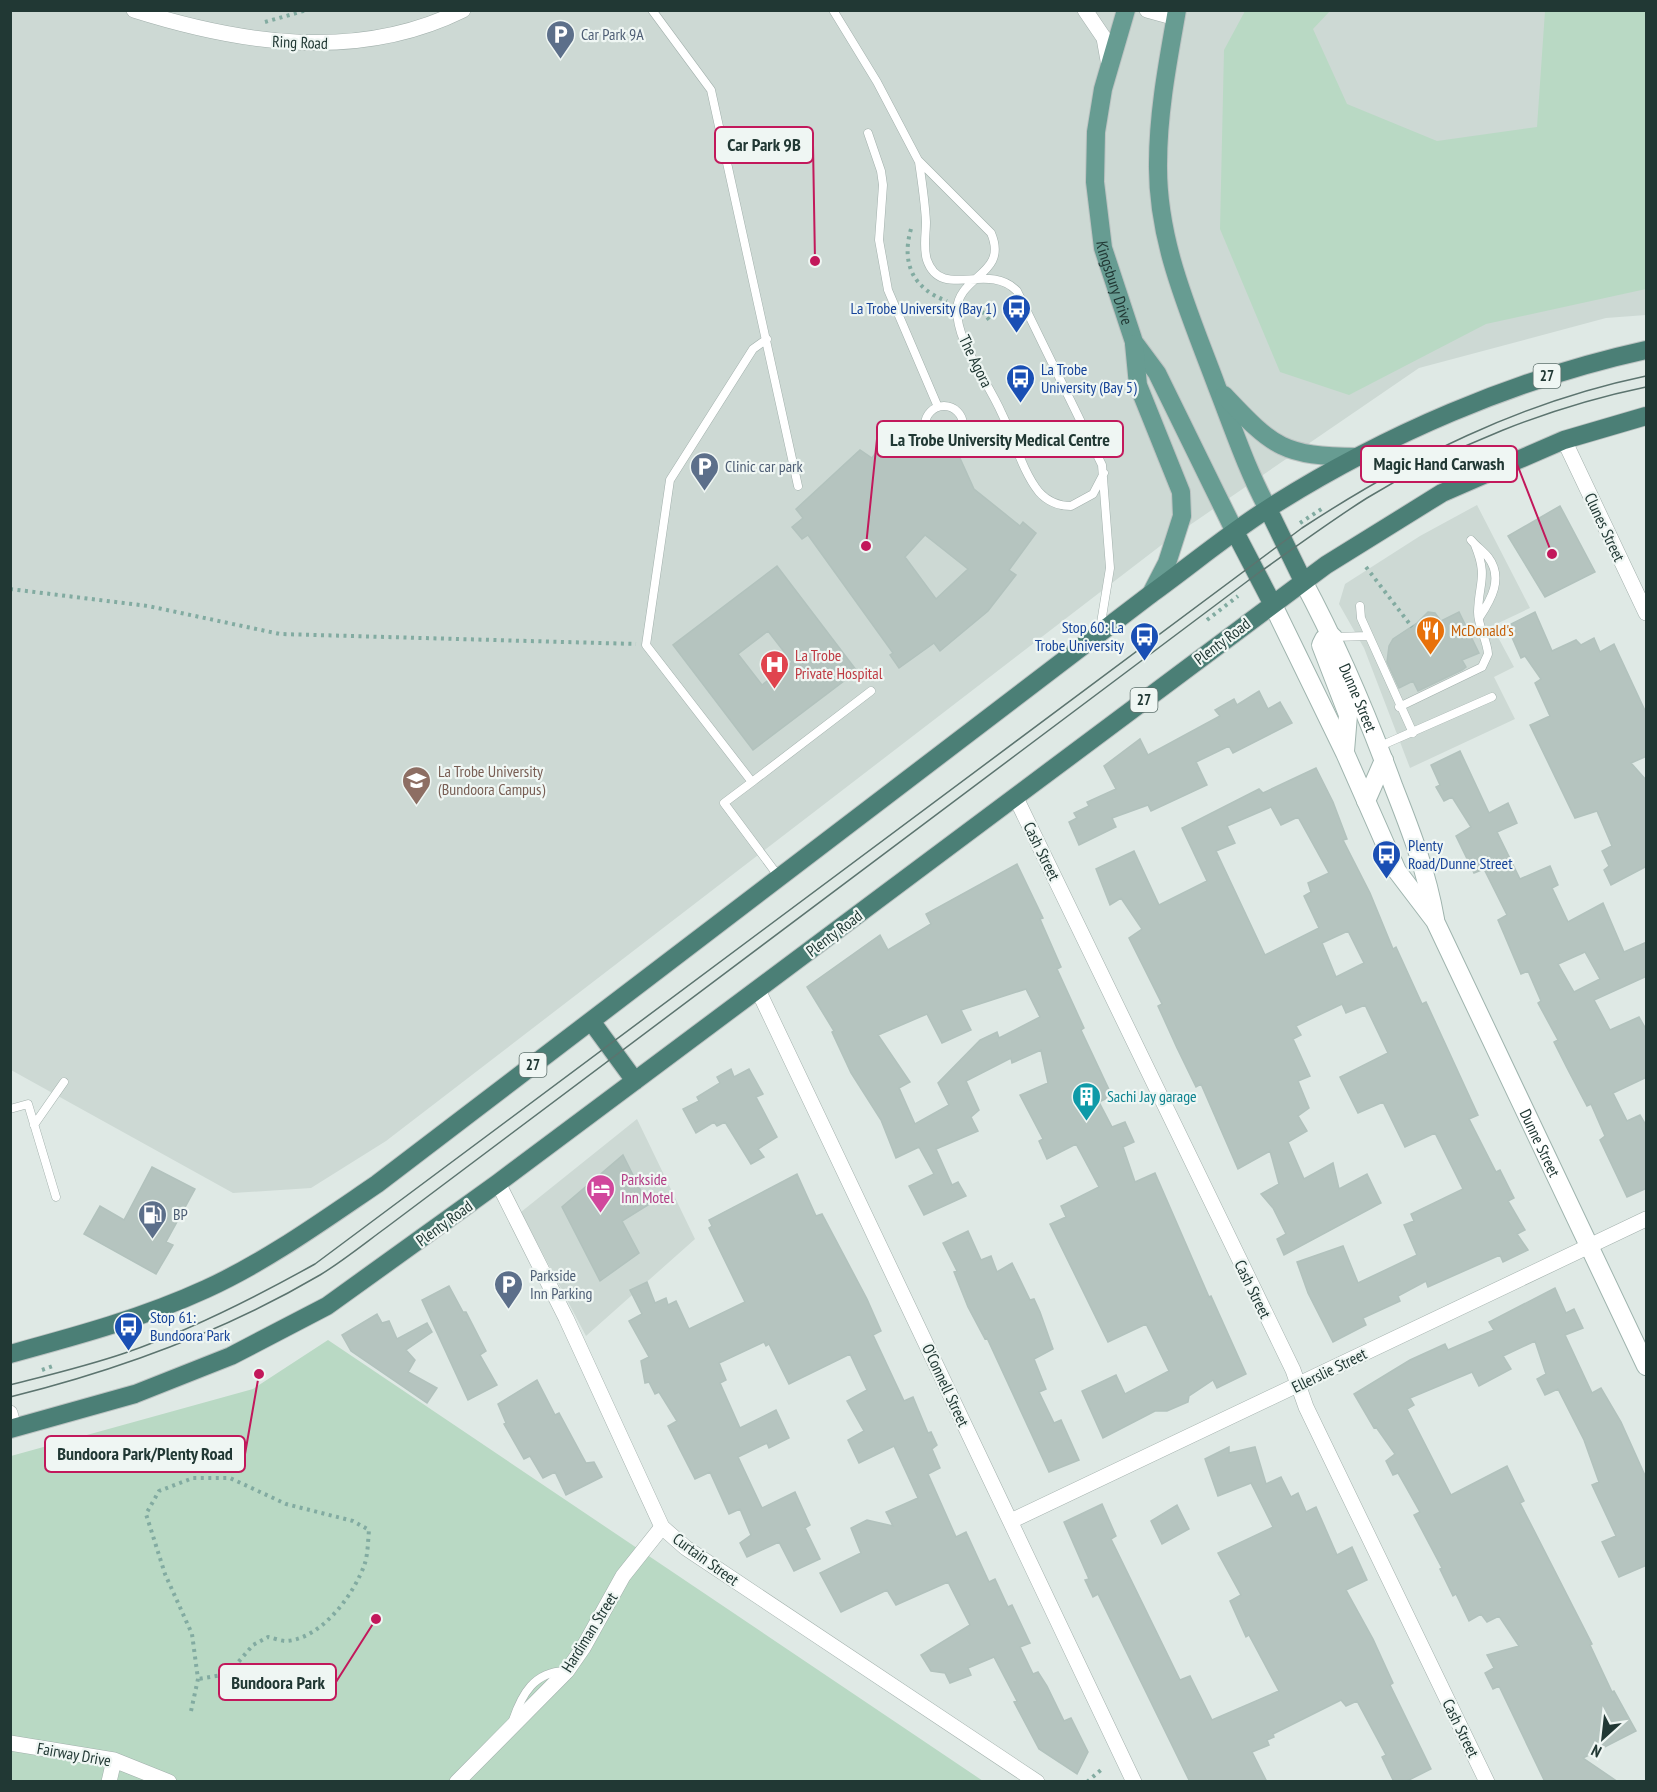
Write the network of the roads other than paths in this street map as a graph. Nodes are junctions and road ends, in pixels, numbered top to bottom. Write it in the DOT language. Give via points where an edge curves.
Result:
graph roads {
  1 [pos="134,10"];
  2 [pos="463,10"];
  3 [pos="652,10"];
  4 [pos="833,10"];
  5 [pos="1085,10"];
  6 [pos="1126,10"];
  7 [pos="1147,10"];
  8 [pos="1173,13"];
  9 [pos="1108,66"];
  10 [pos="868,134"];
  11 [pos="918,160"];
  12 [pos="977,279"];
  13 [pos="767,339"];
  14 [pos="1134,342"];
  15 [pos="1647,350"];
  16 [pos="1218,390"];
  17 [pos="938,406"];
  18 [pos="1647,416"];
  19 [pos="1564,440"];
  20 [pos="1359,457"];
  21 [pos="1104,472"];
  22 [pos="798,486"];
  23 [pos="1268,509"];
  24 [pos="1235,532"];
  25 [pos="1303,581"];
  26 [pos="1151,594"];
  27 [pos="1272,603"];
  28 [pos="1360,606"];
  29 [pos="1647,614"];
  30 [pos="1479,618"];
  31 [pos="1099,635"];
  32 [pos="1370,636"];
  33 [pos="1333,637"];
  34 [pos="871,691"];
  35 [pos="1492,697"];
  36 [pos="1399,707"];
  37 [pos="1413,732"];
  38 [pos="1345,753"];
  39 [pos="1381,754"];
  40 [pos="752,782"];
  41 [pos="1016,798"];
  42 [pos="1366,801"];
  43 [pos="779,877"];
  44 [pos="1435,921"];
  45 [pos="758,990"];
  46 [pos="591,1021"];
  47 [pos="64,1082"];
  48 [pos="635,1082"];
  49 [pos="10,1109"];
  50 [pos="34,1125"];
  51 [pos="498,1183"];
  52 [pos="56,1197"];
  53 [pos="1647,1219"];
  54 [pos="1588,1248"];
  55 [pos="10,1354"];
  56 [pos="1647,1366"];
  57 [pos="1298,1385"];
  58 [pos="12,1423"];
  59 [pos="1011,1521"];
  60 [pos="662,1527"];
  61 [pos="10,1743"];
  62 [pos="114,1760"];
  63 [pos="109,1782"];
  64 [pos="170,1782"];
  65 [pos="457,1782"];
  66 [pos="1037,1782"];
  67 [pos="1134,1782"];
  68 [pos="1486,1782"];
  1 -- 2 [label="street, Ring Road" via="250,39 331,44 403,33"];
  3 -- 13 [label="lane" via="711,90"];
  4 -- 11 [label="lane"];
  5 -- 9 [label="street" via="1104,38"];
  6 -- 9 [label="main road, Kingsbury Drive"];
  7 -- 8 [label="street"];
  8 -- 16 [label="main road" via="1159,126 1162,227 1177,283"];
  9 -- 14 [label="main road, Kingsbury Drive" via="1096,132 1095,182 1103,248"];
  10 -- 17 [label="lane" via="883,185 879,240 888,290"];
  11 -- 12 [label="lane" via="991,233 995,245 993,259"];
  11 -- 12 [label="lane" via="929,264 946,279"];
  12 -- 21 [label="lane" via="996,278 1017,291"];
  12 -- 21 [label="lane, The Agora" via="963,290 958,303 963,339 1039,492 1057,504 1075,505 1095,492"];
  13 -- 22 [label="lane"];
  13 -- 40 [label="lane" via="753,349 670,480 646,645"];
  14 -- 24 [label="main road, Kingsbury Drive" via="1157,373"];
  14 -- 26 [label="main road" via="1138,385 1181,492 1182,519"];
  15 -- 20 [label="highway, 27" via="1547,376 1451,413"];
  16 -- 20 [label="main road" via="1262,436 1277,445 1325,457"];
  16 -- 23 [label="main road"];
  17 -- 17 [label="lane" via="957,411 963,422 961,435 950,443 933,441 926,431 928,414"];
  18 -- 19 [label="highway, Plenty Road / 27"];
  19 -- 25 [label="highway, Plenty Road / 27" via="1434,497"];
  19 -- 29 [label="street, Clunes Street"];
  20 -- 23 [label="highway, 27"];
  21 -- 31 [label="lane" via="1110,568"];
  23 -- 24 [label="highway, 27"];
  23 -- 25 [label="highway"];
  24 -- 26 [label="highway, 27"];
  24 -- 27 [label="highway"];
  25 -- 27 [label="highway, Plenty Road / 27"];
  25 -- 33 [label="main road, Dunne Street"];
  26 -- 31 [label="highway, 27"];
  27 -- 38 [label="main road, Dunne Street"];
  27 -- 41 [label="highway, Plenty Road / 27"];
  28 -- 32 [label="lane"];
  30 -- 30 [label="lane" via="1492,597 1496,581 1488,557 1473,543 1484,570"];
  30 -- 36 [label="lane" via="1488,654 1482,667"];
  31 -- 43 [label="highway, 27"];
  32 -- 33 [label="lane"];
  32 -- 36 [label="lane"];
  33 -- 38 [label="main road" via="1324,639 1322,645 1348,715"];
  33 -- 39 [label="main road, Dunne Street"];
  34 -- 40 [label="lane"];
  35 -- 37 [label="lane"];
  36 -- 37 [label="lane"];
  37 -- 39 [label="lane"];
  38 -- 42 [label="main road, Dunne Street"];
  39 -- 42 [label="main road"];
  39 -- 44 [label="main road, Dunne Street" via="1425,869"];
  40 -- 43 [label="lane" via="724,803"];
  41 -- 45 [label="highway, Plenty Road / 27"];
  41 -- 57 [label="street, Cash Street"];
  42 -- 44 [label="main road, Dunne Street" via="1397,871"];
  43 -- 46 [label="highway, 27"];
  44 -- 54 [label="main road, Dunne Street"];
  45 -- 48 [label="highway, Plenty Road / 27"];
  45 -- 59 [label="street, O'Connell Street"];
  46 -- 48 [label="highway"];
  46 -- 55 [label="highway, 27" via="377,1184 255,1263 205,1290 113,1325"];
  47 -- 50 [label="lane"];
  48 -- 51 [label="highway, Plenty Road / 27"];
  49 -- 50 [label="lane" via="27,1104"];
  50 -- 52 [label="lane"];
  51 -- 58 [label="highway, Plenty Road / 27" via="327,1306 284,1330 135,1394"];
  51 -- 60 [label="street, Curtain Street" via="566,1318"];
  53 -- 54 [label="street, Ellerslie Street"];
  54 -- 56 [label="main road, Dunne Street"];
  54 -- 57 [label="street, Ellerslie Street"];
  57 -- 59 [label="street, Ellerslie Street"];
  57 -- 68 [label="street, Cash Street"];
  59 -- 67 [label="street, O'Connell Street"];
  60 -- 65 [label="street, Hardiman Street" via="623,1576 567,1671"];
  60 -- 66 [label="street, Curtain Street" via="686,1548"];
  61 -- 62 [label="street, Fairway Drive"];
  62 -- 63 [label="street"];
  62 -- 64 [label="street, Fairway Drive"];
}
